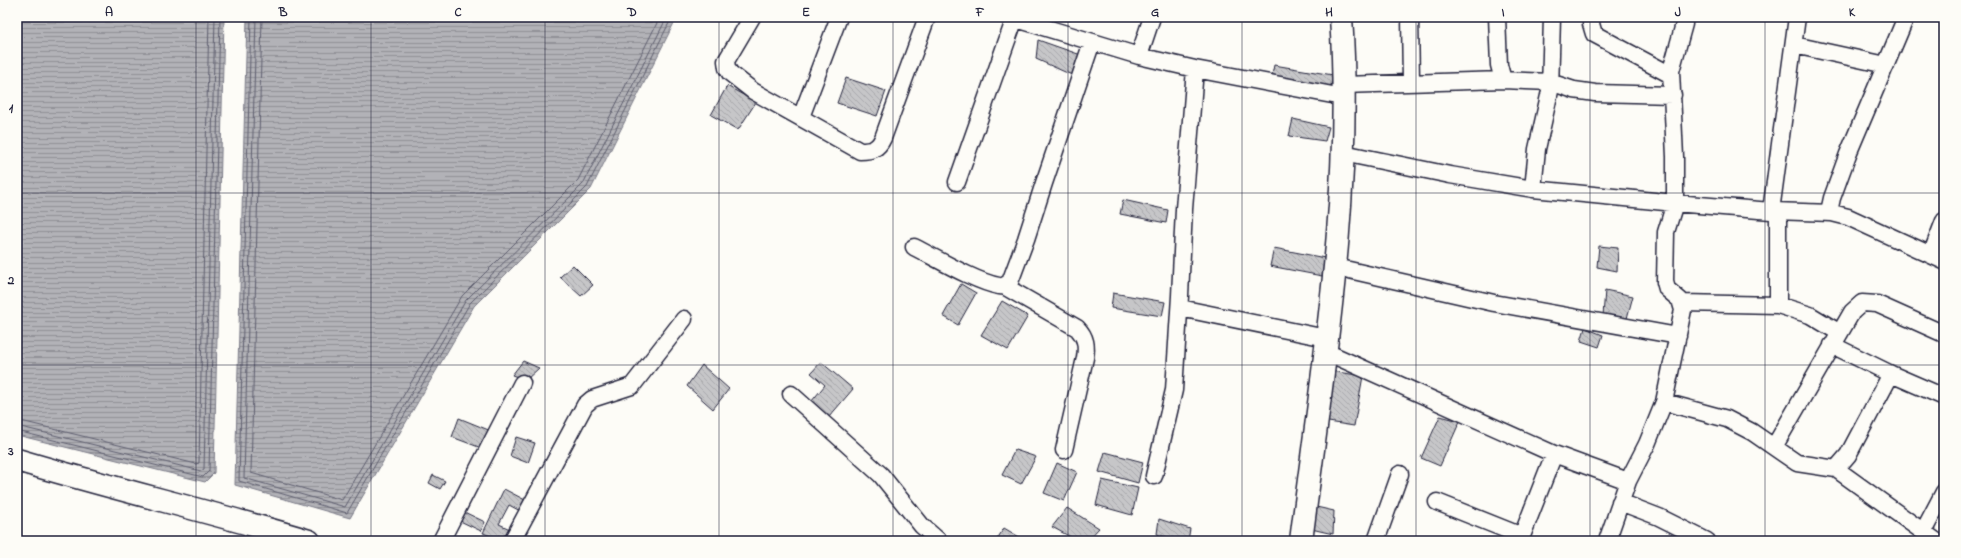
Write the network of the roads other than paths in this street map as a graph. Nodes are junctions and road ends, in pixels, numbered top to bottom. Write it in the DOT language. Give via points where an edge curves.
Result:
graph roads {
  1 [pos="752,17"];
  2 [pos="839,17"];
  3 [pos="927,17"];
  4 [pos="1152,17"];
  5 [pos="1341,17"];
  6 [pos="1410,17"];
  7 [pos="1497,17"];
  8 [pos="1552,17"];
  9 [pos="1592,17"];
  10 [pos="1684,17"];
  11 [pos="1798,17"];
  12 [pos="1906,17"];
  13 [pos="1012,18"];
  14 [pos="1092,42"];
  15 [pos="1794,45"];
  16 [pos="1139,56"];
  17 [pos="1886,65"];
  18 [pos="1195,70"];
  19 [pos="1671,75"];
  20 [pos="1503,80"];
  21 [pos="1411,82"];
  22 [pos="1550,82"];
  23 [pos="1343,91"];
  24 [pos="1673,95"];
  25 [pos="800,117"];
  26 [pos="1343,153"];
  27 [pos="957,182"];
  28 [pos="1533,188"];
  29 [pos="1675,203"];
  30 [pos="1775,211"];
  31 [pos="1832,213"];
  32 [pos="1944,221"];
  33 [pos="914,247"];
  34 [pos="1937,258"];
  35 [pos="1336,267"];
  36 [pos="1004,286"];
  37 [pos="1682,304"];
  38 [pos="1778,305"];
  39 [pos="1180,308"];
  40 [pos="684,319"];
  41 [pos="1944,334"];
  42 [pos="1678,336"];
  43 [pos="1836,339"];
  44 [pos="1325,345"];
  45 [pos="1891,374"];
  46 [pos="522,383"];
  47 [pos="791,394"];
  48 [pos="1944,397"];
  49 [pos="1664,402"];
  50 [pos="1774,448"];
  51 [pos="1064,450"];
  52 [pos="1554,454"];
  53 [pos="17,460"];
  54 [pos="1836,469"];
  55 [pos="1400,474"];
  56 [pos="1154,476"];
  57 [pos="1628,480"];
  58 [pos="1944,492"];
  59 [pos="1437,502"];
  60 [pos="1620,502"];
  61 [pos="1923,532"];
  62 [pos="1521,539"];
  63 [pos="309,541"];
  64 [pos="441,541"];
  65 [pos="512,541"];
  66 [pos="939,541"];
  67 [pos="1301,541"];
  68 [pos="1376,541"];
  69 [pos="1607,541"];
  70 [pos="1707,541"];
  71 [pos="1936,541"];
  1 -- 25 [label="street" via="726,61 727,68 753,91"];
  2 -- 25 [label="street"];
  3 -- 25 [label="street" via="883,138 874,150 860,150"];
  4 -- 16 [label="street"];
  5 -- 23 [label="street"];
  6 -- 21 [label="street"];
  7 -- 20 [label="street" via="1499,65"];
  8 -- 22 [label="street"];
  9 -- 19 [label="street" via="1594,34"];
  10 -- 19 [label="street"];
  11 -- 15 [label="street"];
  12 -- 17 [label="street"];
  13 -- 14 [label="street"];
  13 -- 27 [label="street"];
  14 -- 16 [label="street"];
  14 -- 36 [label="street" via="1026,239 1010,282"];
  15 -- 17 [label="street"];
  15 -- 30 [label="street"];
  16 -- 18 [label="street"];
  17 -- 31 [label="street" via="1832,198"];
  18 -- 23 [label="street"];
  18 -- 39 [label="street" via="1184,209"];
  19 -- 24 [label="street"];
  20 -- 21 [label="street"];
  20 -- 22 [label="street"];
  21 -- 23 [label="street"];
  22 -- 24 [label="street" via="1574,90 1595,93"];
  22 -- 28 [label="street" via="1537,149"];
  23 -- 26 [label="street"];
  24 -- 29 [label="street"];
  26 -- 28 [label="street" via="1450,176"];
  26 -- 35 [label="street"];
  28 -- 29 [label="street"];
  29 -- 30 [label="street"];
  29 -- 37 [label="street" via="1666,232 1665,282 1667,289"];
  30 -- 31 [label="street"];
  30 -- 38 [label="street"];
  31 -- 34 [label="street" via="1848,217"];
  32 -- 34 [label="street"];
  33 -- 36 [label="street" via="978,278"];
  35 -- 42 [label="street" via="1494,303"];
  35 -- 44 [label="street"];
  36 -- 51 [label="street" via="1077,328 1085,341 1087,348"];
  37 -- 38 [label="street"];
  37 -- 42 [label="street"];
  38 -- 43 [label="street" via="1810,315"];
  39 -- 44 [label="street"];
  39 -- 56 [label="street" via="1174,390"];
  40 -- 65 [label="street" via="632,386 592,400 585,405"];
  41 -- 43 [label="street" via="1868,302 1856,307"];
  42 -- 49 [label="street"];
  43 -- 45 [label="street"];
  43 -- 50 [label="street"];
  44 -- 52 [label="street"];
  44 -- 67 [label="street"];
  45 -- 48 [label="street"];
  45 -- 54 [label="street" via="1848,455"];
  46 -- 64 [label="street"];
  47 -- 66 [label="street" via="881,475 922,526"];
  49 -- 50 [label="street" via="1727,419 1752,432"];
  49 -- 57 [label="street" via="1647,444"];
  50 -- 54 [label="street" via="1797,463"];
  52 -- 57 [label="street"];
  52 -- 62 [label="street"];
  53 -- 63 [label="street"];
  54 -- 61 [label="street"];
  55 -- 68 [label="street"];
  57 -- 60 [label="street"];
  58 -- 61 [label="street"];
  59 -- 62 [label="street"];
  60 -- 69 [label="street"];
  60 -- 70 [label="street" via="1659,517"];
  61 -- 71 [label="street"];
}
